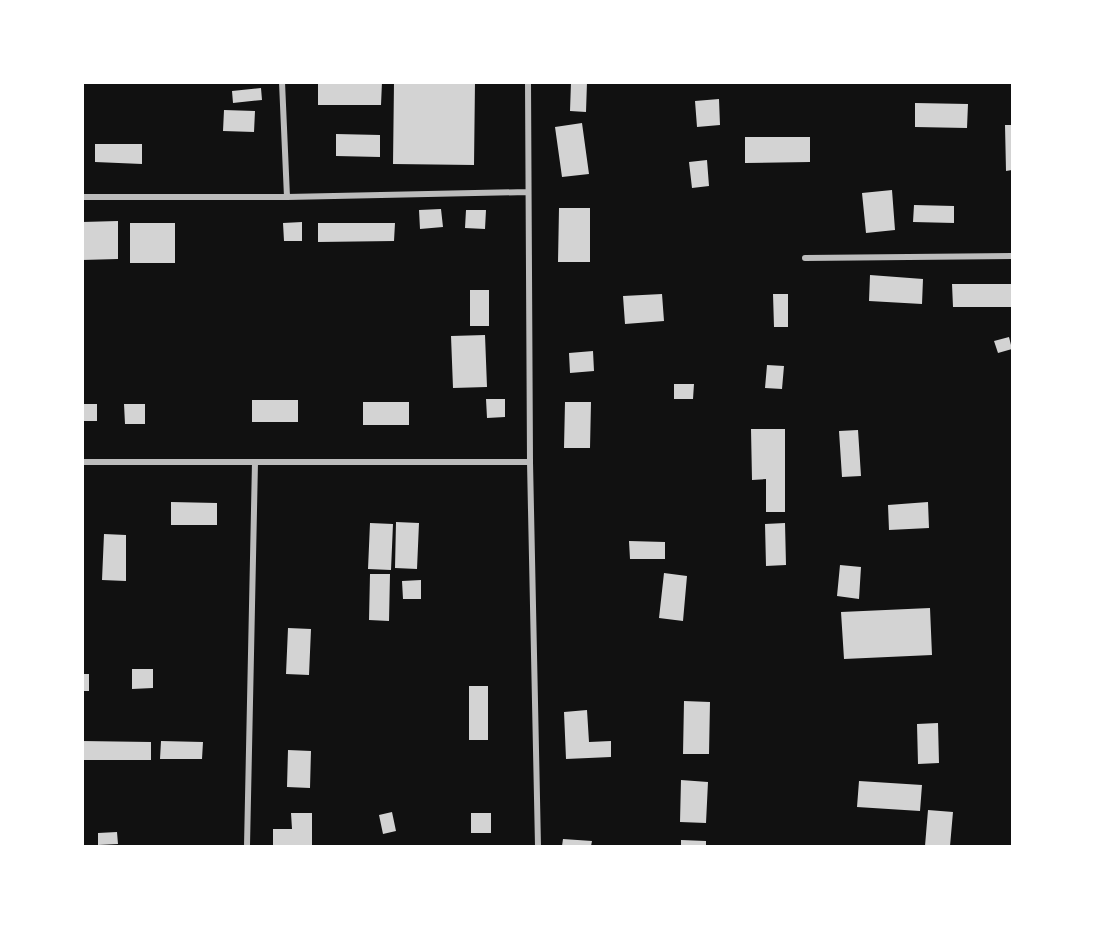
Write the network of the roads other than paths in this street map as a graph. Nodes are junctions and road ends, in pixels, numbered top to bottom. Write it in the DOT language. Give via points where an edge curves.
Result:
graph roads {
  1 [pos="282,82"];
  2 [pos="528,82"];
  3 [pos="527,192"];
  4 [pos="82,197"];
  5 [pos="286,197"];
  6 [pos="1012,256"];
  7 [pos="805,258"];
  8 [pos="82,462"];
  9 [pos="255,462"];
  10 [pos="530,462"];
  11 [pos="247,846"];
  12 [pos="537,846"];
  1 -- 5 [label="street"];
  2 -- 3 [label="street"];
  3 -- 5 [label="street"];
  3 -- 10 [label="street"];
  4 -- 5 [label="street"];
  6 -- 7 [label="street"];
  8 -- 9 [label="street"];
  9 -- 10 [label="street"];
  9 -- 11 [label="street"];
  10 -- 12 [label="street"];
}
